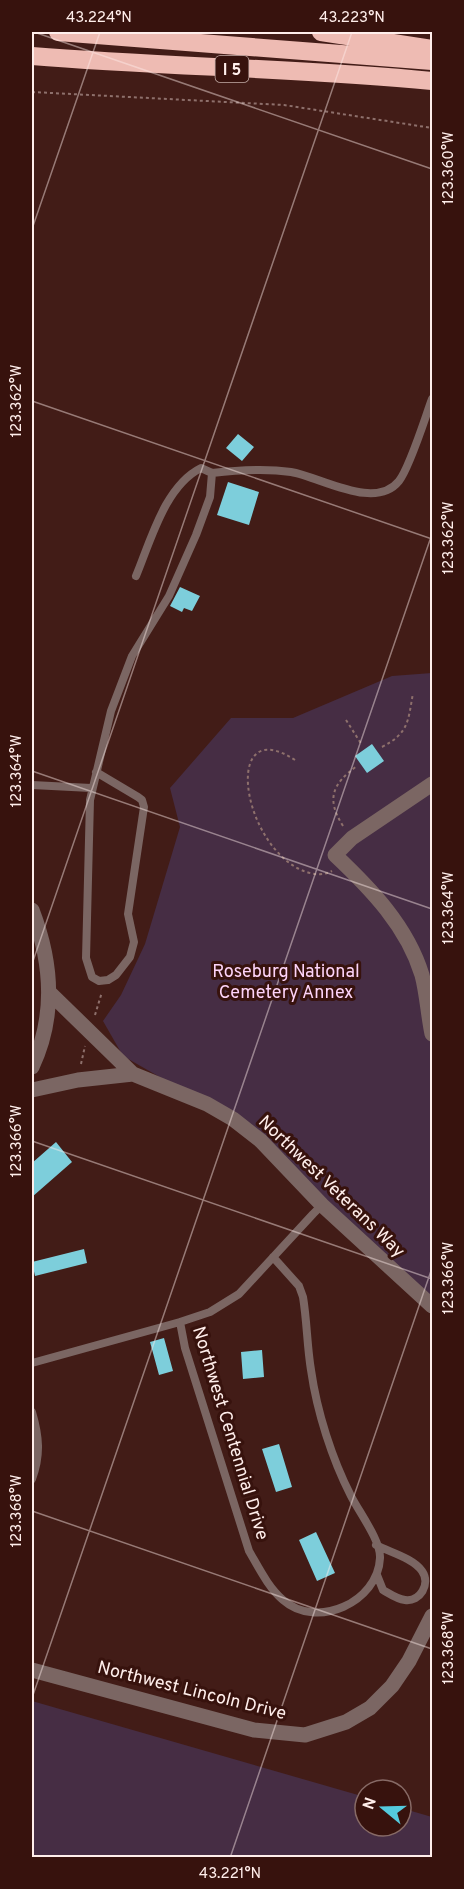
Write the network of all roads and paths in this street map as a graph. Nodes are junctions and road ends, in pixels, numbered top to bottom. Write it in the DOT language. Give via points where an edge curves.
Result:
graph roads {
  1 [pos="58,32"];
  2 [pos="321,32"];
  3 [pos="432,49"];
  4 [pos="32,56"];
  5 [pos="432,61"];
  6 [pos="432,81"];
  7 [pos="32,92"];
  8 [pos="432,128"];
  9 [pos="432,399"];
  10 [pos="212,473"];
  11 [pos="136,576"];
  12 [pos="413,693"];
  13 [pos="346,720"];
  14 [pos="362,745"];
  15 [pos="382,747"];
  16 [pos="295,760"];
  17 [pos="357,766"];
  18 [pos="96,772"];
  19 [pos="32,784"];
  20 [pos="432,784"];
  21 [pos="92,788"];
  22 [pos="352,838"];
  23 [pos="342,861"];
  24 [pos="32,910"];
  25 [pos="49,992"];
  26 [pos="432,1035"];
  27 [pos="32,1067"];
  28 [pos="133,1074"];
  29 [pos="32,1090"];
  30 [pos="322,1205"];
  31 [pos="273,1257"];
  32 [pos="432,1306"];
  33 [pos="180,1322"];
  34 [pos="32,1363"];
  35 [pos="32,1412"];
  36 [pos="33,1425"];
  37 [pos="32,1479"];
  38 [pos="376,1544"];
  39 [pos="377,1575"];
  40 [pos="432,1616"];
  41 [pos="32,1670"];
  1 -- 5 [label="highway, I 5"];
  2 -- 3 [label="highway"];
  4 -- 6 [label="highway, I 5"];
  7 -- 8 [label="path" via="284,105"];
  9 -- 10 [label="lane" via="399,481 385,492 367,494 291,472 248,469"];
  10 -- 11 [label="lane" via="201,468 190,473 175,491"];
  10 -- 18 [label="lane" via="210,497 169,596 120,681"];
  12 -- 15 [label="path" via="405,729"];
  13 -- 14 [label="path"];
  16 -- 23 [label="path" via="276,749 268,749 252,761 247,775 248,790 259,827 283,858 305,871 322,875"];
  17 -- 22 [label="path" via="337,783 333,797 337,815"];
  18 -- 21 [label="lane"];
  18 -- 21 [label="lane" via="138,797 144,807 128,914 134,942 124,966 106,980 92,977 86,958"];
  19 -- 21 [label="lane"];
  20 -- 22 [label="street"];
  22 -- 23 [label="street" via="335,855"];
  23 -- 26 [label="street" via="393,915 404,935 421,972"];
  24 -- 25 [label="street" via="49,964"];
  25 -- 27 [label="street" via="46,1026"];
  25 -- 28 [label="street, Northwest Veterans Way"];
  28 -- 29 [label="street, Northwest Veterans Way"];
  28 -- 30 [label="street, Northwest Veterans Way" via="207,1104 233,1119 261,1141"];
  30 -- 31 [label="lane, Northwest Centennial Drive"];
  30 -- 32 [label="street, Northwest Veterans Way"];
  31 -- 33 [label="lane, Northwest Centennial Drive" via="239,1294 210,1312"];
  31 -- 38 [label="lane" via="303,1297 311,1372 320,1409 350,1494"];
  33 -- 34 [label="lane"];
  33 -- 39 [label="lane, Northwest Centennial Drive" via="236,1515 264,1577 283,1600 295,1607 330,1612 360,1597"];
  35 -- 36 [label="lane"];
  36 -- 37 [label="lane" via="39,1458"];
  38 -- 39 [label="lane" via="380,1555"];
  38 -- 39 [label="lane" via="422,1571 422,1594 402,1600 383,1590"];
  40 -- 41 [label="street, Northwest Lincoln Drive" via="409,1661 370,1708 346,1722 305,1735 254,1730"];
}
